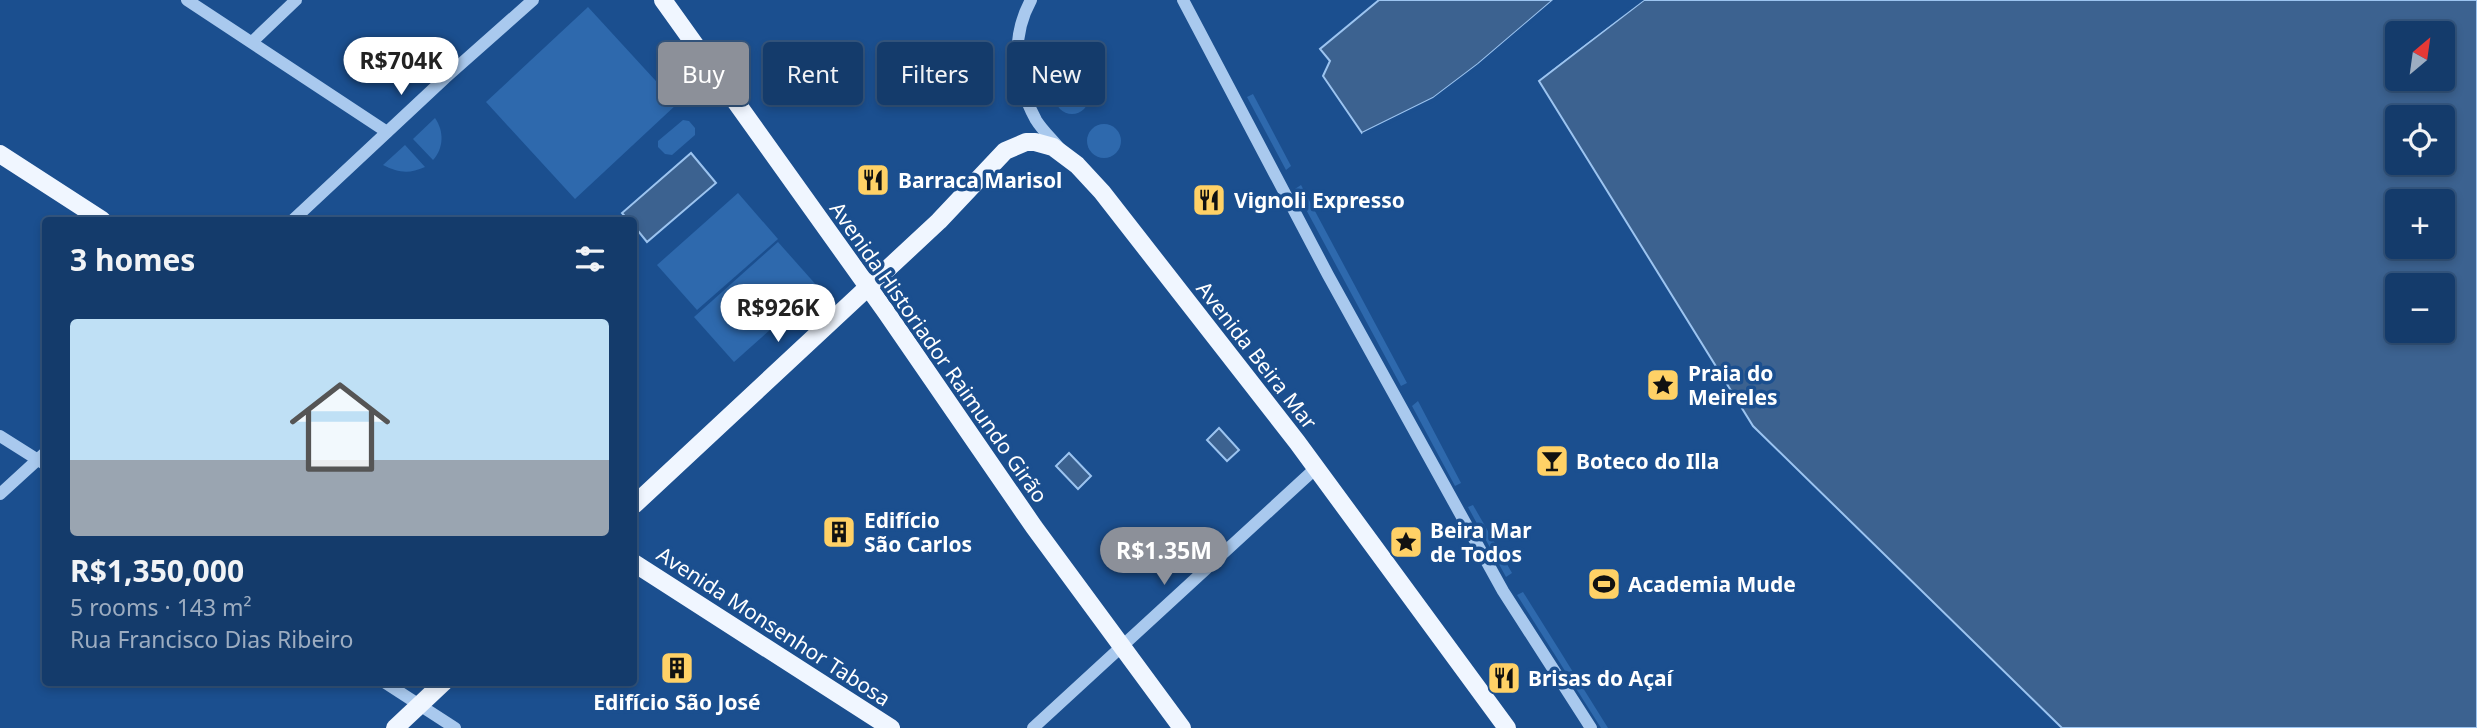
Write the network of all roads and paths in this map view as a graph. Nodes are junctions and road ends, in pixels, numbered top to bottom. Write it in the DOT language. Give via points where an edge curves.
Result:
graph roads {
  1 [pos="187,0"];
  2 [pos="296,0"];
  3 [pos="533,0"];
  4 [pos="663,0"];
  5 [pos="1031,0"];
  6 [pos="1183,0"];
  7 [pos="252,42"];
  8 [pos="387,132"];
  9 [pos="0,154"];
  10 [pos="1065,155"];
  11 [pos="97,217"];
  12 [pos="296,217"];
  13 [pos="867,287"];
  14 [pos="0,436"];
  15 [pos="42,458"];
  16 [pos="42,460"];
  17 [pos="1316,468"];
  18 [pos="0,494"];
  19 [pos="637,502"];
  20 [pos="637,565"];
  21 [pos="1124,647"];
  22 [pos="390,686"];
  23 [pos="440,686"];
  24 [pos="420,705"];
  25 [pos="395,728"];
  26 [pos="455,728"];
  27 [pos="891,728"];
  28 [pos="1033,728"];
  29 [pos="1182,728"];
  30 [pos="1507,728"];
  31 [pos="1591,728"];
  1 -- 7 [label="street"];
  2 -- 7 [label="street"];
  3 -- 8 [label="street"];
  4 -- 13 [label="main road, Avenida Historiador Raimundo Girão"];
  5 -- 10 [label="street, Avenida Beira Mar" via="1018,31 1021,82 1037,121"];
  6 -- 31 [label="street" via="1503,591"];
  7 -- 8 [label="street"];
  8 -- 12 [label="street"];
  9 -- 11 [label="main road"];
  10 -- 13 [label="main road" via="1035,142 1005,151 939,221"];
  10 -- 17 [label="main road, Avenida Beira Mar" via="1102,192"];
  13 -- 19 [label="main road"];
  13 -- 21 [label="main road, Avenida Historiador Raimundo Girão" via="1034,527"];
  14 -- 15 [label="street"];
  16 -- 18 [label="street"];
  17 -- 21 [label="street"];
  17 -- 30 [label="main road, Avenida Beira Mar"];
  20 -- 27 [label="main road, Avenida Monsenhor Tabosa"];
  21 -- 28 [label="street"];
  21 -- 29 [label="main road, Avenida Historiador Raimundo Girão"];
  22 -- 24 [label="street"];
  23 -- 24 [label="main road"];
  24 -- 25 [label="main road"];
  24 -- 26 [label="street"];
}
